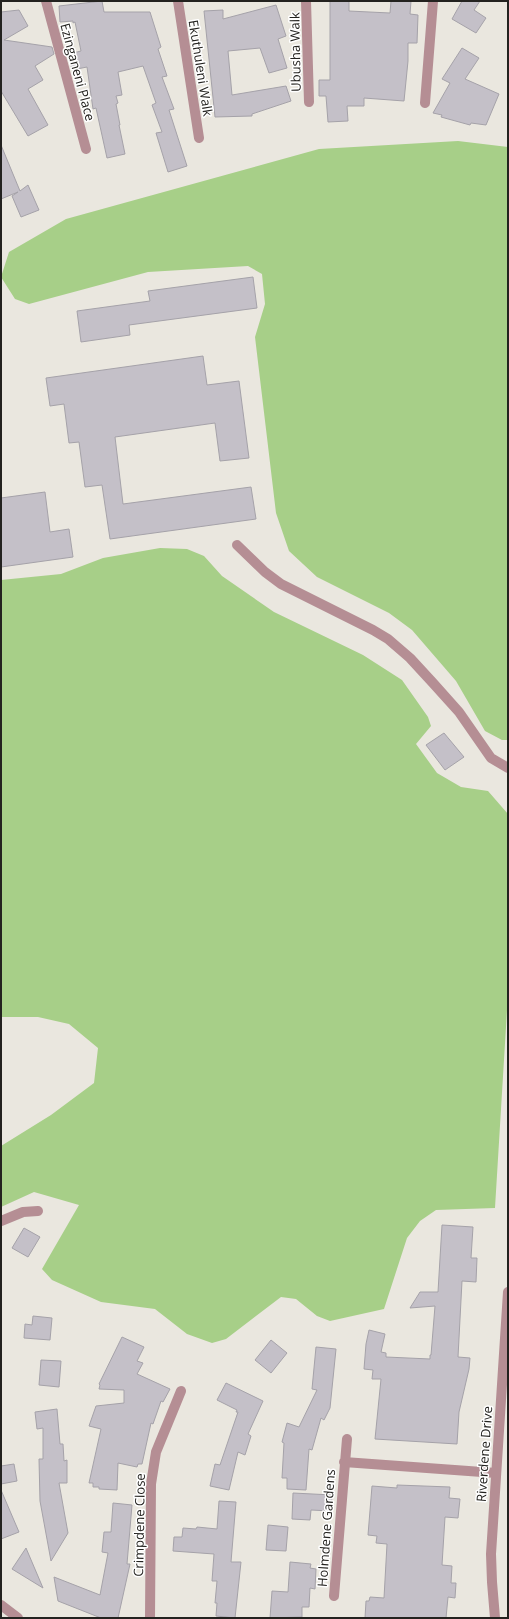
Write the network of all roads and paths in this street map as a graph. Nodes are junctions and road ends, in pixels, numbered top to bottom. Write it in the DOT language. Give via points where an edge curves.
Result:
graph roads {
  1 [pos="46,1"];
  2 [pos="178,1"];
  3 [pos="306,1"];
  4 [pos="433,1"];
  5 [pos="309,102"];
  6 [pos="425,103"];
  7 [pos="198,138"];
  8 [pos="86,149"];
  9 [pos="237,545"];
  10 [pos="508,768"];
  11 [pos="38,1211"];
  12 [pos="1,1222"];
  13 [pos="508,1292"];
  14 [pos="181,1391"];
  15 [pos="347,1439"];
  16 [pos="344,1462"];
  17 [pos="496,1473"];
  18 [pos="334,1596"];
  19 [pos="1,1605"];
  20 [pos="18,1618"];
  21 [pos="150,1618"];
  22 [pos="495,1618"];
  1 -- 8 [label="street, Ezinganeni Place"];
  2 -- 7 [label="street, Ekuthuleni Walk"];
  3 -- 5 [label="street, Ubusha Walk"];
  4 -- 6 [label="street"];
  9 -- 10 [label="street" via="264,572 282,584 388,639 410,658 459,712 491,758"];
  11 -- 12 [label="street" via="23,1212"];
  13 -- 17 [label="street, Riverdene Drive"];
  14 -- 21 [label="street, Crimpdene Close" via="156,1452 151,1484"];
  15 -- 16 [label="street, Holmdene Gardens"];
  16 -- 17 [label="street, Holmdene Gardens"];
  16 -- 18 [label="street, Holmdene Gardens"];
  17 -- 22 [label="street, Riverdene Drive" via="491,1554"];
  19 -- 20 [label="street"];
}
